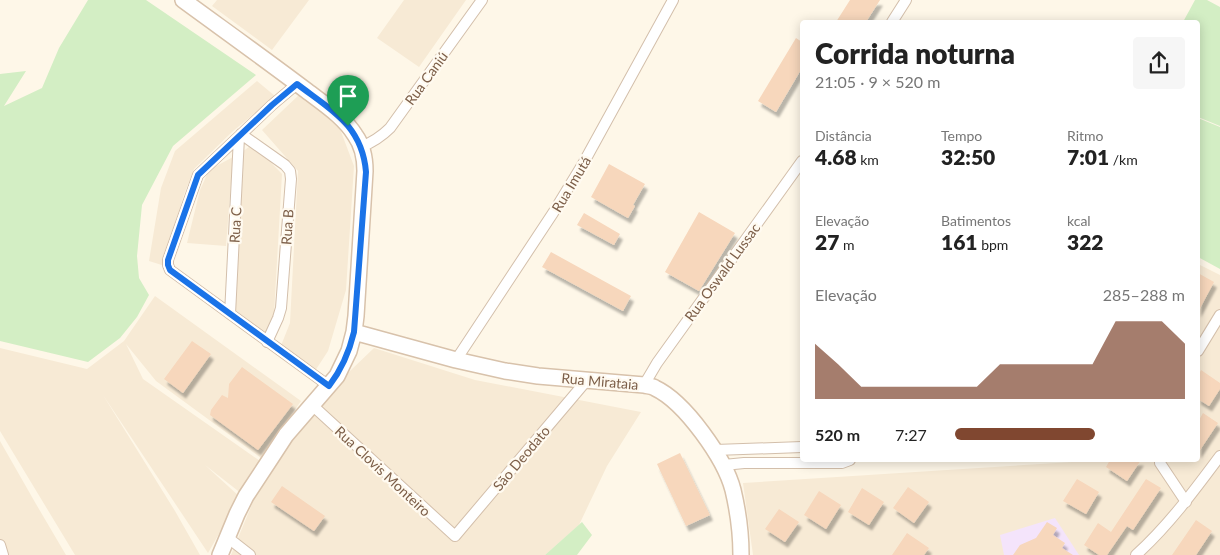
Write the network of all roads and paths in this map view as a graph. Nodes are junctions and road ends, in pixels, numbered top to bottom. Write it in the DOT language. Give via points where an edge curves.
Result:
graph roads {
  1 [pos="183,0"];
  2 [pos="482,0"];
  3 [pos="673,0"];
  4 [pos="906,0"];
  5 [pos="893,20"];
  6 [pos="297,84"];
  7 [pos="240,135"];
  8 [pos="362,148"];
  9 [pos="800,164"];
  10 [pos="230,314"];
  11 [pos="1220,315"];
  12 [pos="354,332"];
  13 [pos="268,342"];
  14 [pos="1200,348"];
  15 [pos="456,360"];
  16 [pos="587,380"];
  17 [pos="644,385"];
  18 [pos="329,386"];
  19 [pos="312,405"];
  20 [pos="800,447"];
  21 [pos="715,450"];
  22 [pos="1220,456"];
  23 [pos="845,462"];
  24 [pos="1160,462"];
  25 [pos="724,465"];
  26 [pos="1186,502"];
  27 [pos="455,536"];
  28 [pos="227,537"];
  29 [pos="0,545"];
  30 [pos="4,555"];
  31 [pos="220,555"];
  32 [pos="250,555"];
  33 [pos="740,555"];
  34 [pos="1136,555"];
  1 -- 6 [label="street"];
  2 -- 8 [label="street, Rua Caniú" via="390,128"];
  3 -- 15 [label="street, Rua Imutá" via="584,162"];
  4 -- 5 [label="street"];
  6 -- 7 [label="street"];
  6 -- 8 [label="street" via="339,117"];
  7 -- 10 [label="street, Rua C"];
  7 -- 10 [label="street" via="198,175 168,260 170,270"];
  7 -- 13 [label="street, Rua B" via="290,171 281,308"];
  8 -- 12 [label="street" via="366,172"];
  9 -- 17 [label="street, Rua Oswald Lussac"];
  10 -- 13 [label="street"];
  11 -- 14 [label="street"];
  12 -- 15 [label="street, Rua Mirataia"];
  12 -- 18 [label="street" via="343,364"];
  13 -- 18 [label="street"];
  15 -- 16 [label="street, Rua Mirataia" via="505,371"];
  16 -- 17 [label="street, Rua Mirataia"];
  16 -- 27 [label="street, São Deodato"];
  17 -- 21 [label="street, Rua Mirataia" via="655,388 686,412"];
  18 -- 19 [label="street"];
  19 -- 27 [label="street, Rua Clovis Monteiro"];
  19 -- 28 [label="street" via="286,435 246,496"];
  20 -- 21 [label="street"];
  21 -- 25 [label="street, Rua Mirataia"];
  22 -- 26 [label="street"];
  23 -- 25 [label="street"];
  24 -- 26 [label="street"];
  25 -- 33 [label="street, Rua Mirataia" via="739,521"];
  26 -- 34 [label="street"];
  28 -- 31 [label="street"];
  28 -- 32 [label="street"];
  29 -- 30 [label="street"];
}
